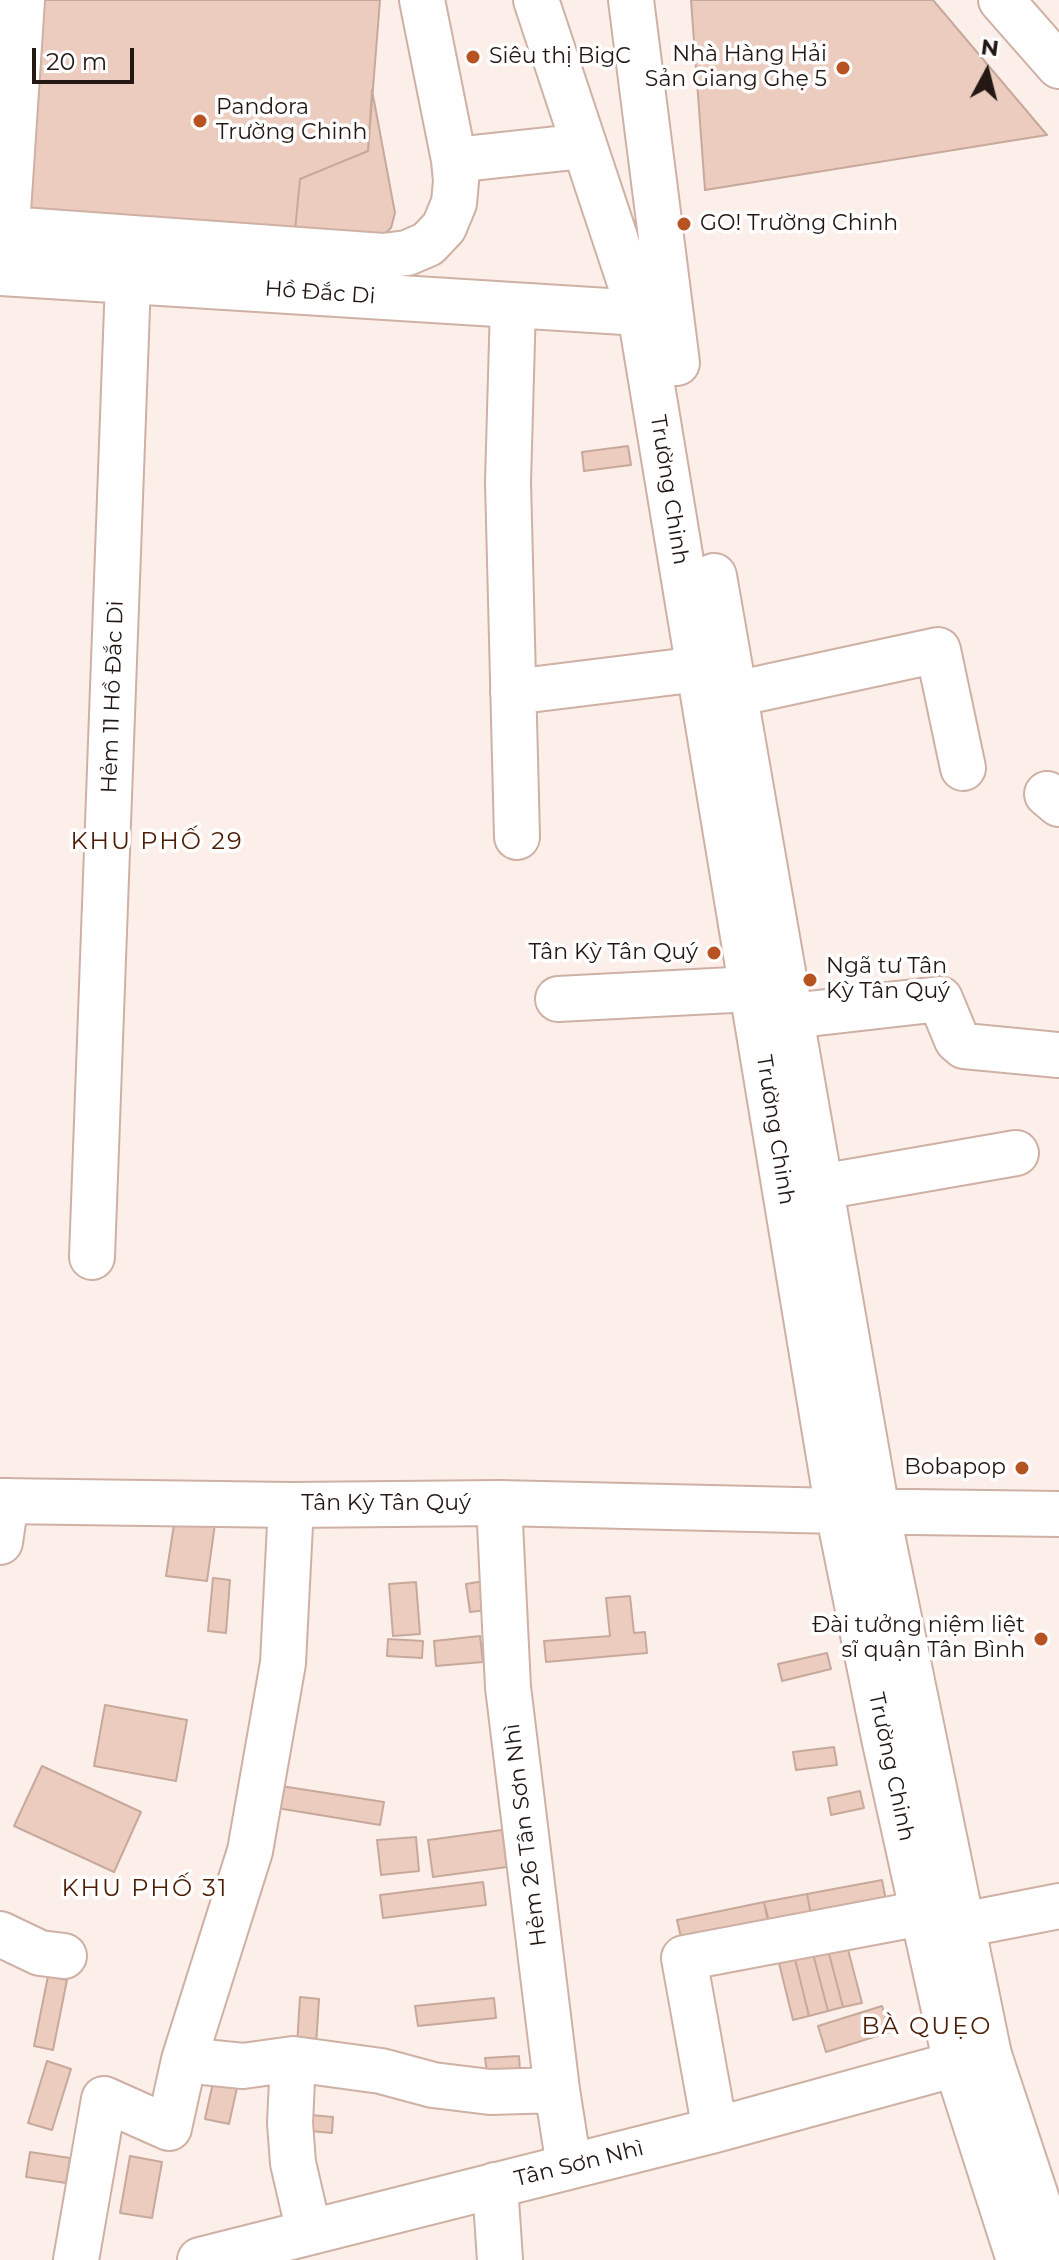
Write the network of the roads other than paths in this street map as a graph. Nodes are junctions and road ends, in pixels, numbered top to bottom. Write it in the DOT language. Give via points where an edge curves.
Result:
graph roads {
  1 [pos="22,0"];
  2 [pos="422,0"];
  3 [pos="536,0"];
  4 [pos="631,0"];
  5 [pos="1001,0"];
  6 [pos="1036,0"];
  7 [pos="1059,27"];
  8 [pos="1059,66"];
  9 [pos="584,146"];
  10 [pos="454,160"];
  11 [pos="7,229"];
  12 [pos="319,272"];
  13 [pos="2,273"];
  14 [pos="128,281"];
  15 [pos="513,305"];
  16 [pos="640,313"];
  17 [pos="699,669"];
  18 [pos="513,692"];
  19 [pos="735,694"];
  20 [pos="963,768"];
  21 [pos="517,837"];
  22 [pos="752,989"];
  23 [pos="558,999"];
  24 [pos="791,1016"];
  25 [pos="1059,1055"];
  26 [pos="1016,1153"];
  27 [pos="821,1187"];
  28 [pos="92,1257"];
  29 [pos="499,1503"];
  30 [pos="291,1505"];
  31 [pos="858,1511"];
  32 [pos="1059,1514"];
  33 [pos="2,1515"];
  34 [pos="1059,1906"];
  35 [pos="942,1919"];
  36 [pos="0,1934"];
  37 [pos="64,1956"];
  38 [pos="293,2059"];
  39 [pos="972,2059"];
  40 [pos="184,2060"];
  41 [pos="557,2090"];
  42 [pos="715,2130"];
  43 [pos="569,2166"];
  44 [pos="495,2185"];
  45 [pos="309,2232"];
  46 [pos="76,2260"];
  47 [pos="200,2260"];
  48 [pos="500,2260"];
  49 [pos="1019,2260"];
  50 [pos="1057,2260"];
  1 -- 11 [label="main road"];
  2 -- 10 [label="main road"];
  3 -- 9 [label="main road, Trường Chinh"];
  4 -- 19 [label="main road, Trường Chinh" via="674,344"];
  5 -- 8 [label="main road"];
  6 -- 7 [label="main road"];
  9 -- 10 [label="main road"];
  9 -- 16 [label="main road, Trường Chinh"];
  10 -- 12 [label="main road" via="454,203 444,227 428,244"];
  11 -- 12 [label="main road"];
  11 -- 13 [label="main road"];
  12 -- 14 [label="main road, Hồ Đắc Di"];
  12 -- 15 [label="main road, Hồ Đắc Di"];
  13 -- 14 [label="main road, Hồ Đắc Di"];
  14 -- 28 [label="main road, Hẻm 11 Hồ Đắc Di"];
  15 -- 16 [label="main road, Hồ Đắc Di"];
  15 -- 18 [label="main road" via="508,482"];
  16 -- 17 [label="main road, Trường Chinh"];
  17 -- 18 [label="main road"];
  17 -- 22 [label="main road, Trường Chinh"];
  18 -- 21 [label="main road"];
  19 -- 20 [label="main road" via="938,650"];
  19 -- 24 [label="main road, Trường Chinh"];
  22 -- 23 [label="main road"];
  22 -- 31 [label="main road, Trường Chinh"];
  24 -- 25 [label="main road" via="940,999 964,1046"];
  24 -- 27 [label="main road, Trường Chinh"];
  26 -- 27 [label="main road"];
  27 -- 31 [label="main road, Trường Chinh"];
  29 -- 30 [label="main road, Tân Kỳ Tân Quý"];
  29 -- 31 [label="main road, Tân Kỳ Tân Quý"];
  29 -- 41 [label="main road, Hẻm 26 Tân Sơn Nhì" via="508,1687"];
  30 -- 33 [label="main road, Tân Kỳ Tân Quý"];
  30 -- 40 [label="main road" via="283,1663 250,1851"];
  31 -- 32 [label="main road, Tân Kỳ Tân Quý"];
  31 -- 35 [label="main road, Trường Chinh"];
  34 -- 35 [label="main road"];
  35 -- 39 [label="main road, Trường Chinh"];
  35 -- 42 [label="main road" via="684,1958"];
  36 -- 37 [label="main road" via="40,1953"];
  38 -- 40 [label="main road" via="243,2066"];
  38 -- 41 [label="main road" via="381,2071 433,2085"];
  38 -- 45 [label="main road" via="293,2163"];
  39 -- 42 [label="main road, Tân Sơn Nhì"];
  39 -- 49 [label="main road, Trường Chinh"];
  39 -- 50 [label="main road, Trường Chinh"];
  40 -- 46 [label="main road" via="169,2128 104,2099"];
  41 -- 43 [label="main road, Hẻm 26 Tân Sơn Nhì"];
  42 -- 43 [label="main road, Tân Sơn Nhì"];
  43 -- 44 [label="main road, Tân Sơn Nhì"];
  44 -- 45 [label="main road, Tân Sơn Nhì"];
  44 -- 48 [label="main road"];
  45 -- 47 [label="main road, Tân Sơn Nhì"];
}
